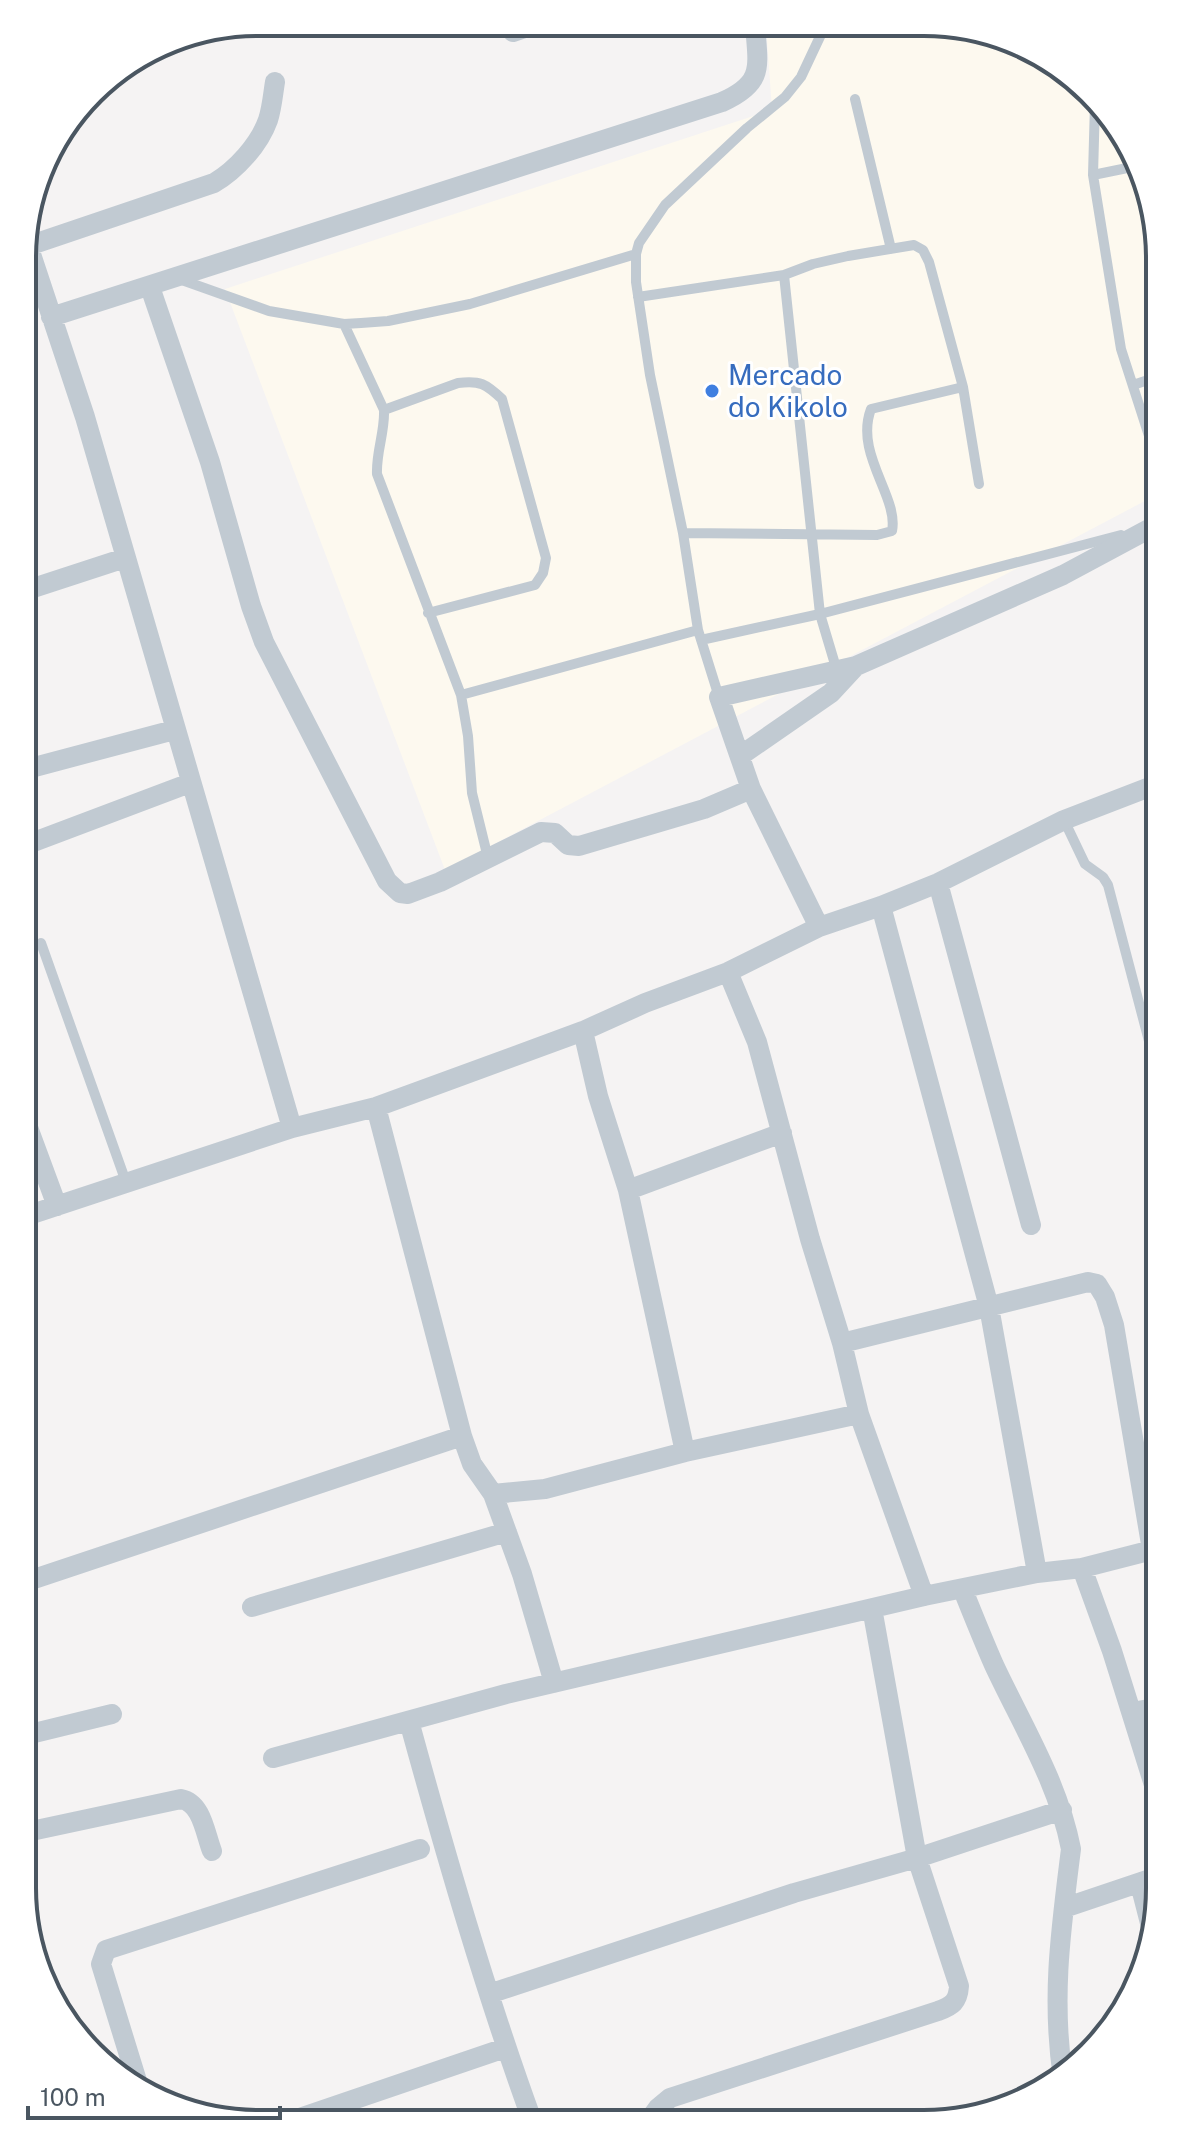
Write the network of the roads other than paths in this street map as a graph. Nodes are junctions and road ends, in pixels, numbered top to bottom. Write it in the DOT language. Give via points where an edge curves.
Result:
graph roads {
  1 [pos="756,36"];
  2 [pos="820,36"];
  3 [pos="275,82"];
  4 [pos="855,99"];
  5 [pos="1095,117"];
  6 [pos="1126,168"];
  7 [pos="1093,175"];
  8 [pos="37,237"];
  9 [pos="891,249"];
  10 [pos="636,254"];
  11 [pos="36,271"];
  12 [pos="784,275"];
  13 [pos="177,279"];
  14 [pos="150,287"];
  15 [pos="638,297"];
  16 [pos="51,317"];
  17 [pos="344,324"];
  18 [pos="1146,381"];
  19 [pos="1133,385"];
  20 [pos="963,387"];
  21 [pos="384,410"];
  22 [pos="1146,415"];
  23 [pos="979,484"];
  24 [pos="1146,527"];
  25 [pos="1146,530"];
  26 [pos="683,533"];
  27 [pos="810,534"];
  28 [pos="125,558"];
  29 [pos="36,587"];
  30 [pos="428,613"];
  31 [pos="820,614"];
  32 [pos="700,635"];
  33 [pos="847,669"];
  34 [pos="461,695"];
  35 [pos="719,697"];
  36 [pos="174,730"];
  37 [pos="740,756"];
  38 [pos="36,767"];
  39 [pos="190,783"];
  40 [pos="1146,788"];
  41 [pos="751,789"];
  42 [pos="1064,820"];
  43 [pos="36,841"];
  44 [pos="488,858"];
  45 [pos="938,883"];
  46 [pos="881,906"];
  47 [pos="819,927"];
  48 [pos="41,943"];
  49 [pos="728,972"];
  50 [pos="1146,1030"];
  51 [pos="583,1031"];
  52 [pos="376,1107"];
  53 [pos="292,1128"];
  54 [pos="782,1133"];
  55 [pos="36,1149"];
  56 [pos="126,1182"];
  57 [pos="628,1190"];
  58 [pos="57,1206"];
  59 [pos="36,1213"];
  60 [pos="1031,1225"];
  61 [pos="989,1307"];
  62 [pos="842,1343"];
  63 [pos="859,1414"];
  64 [pos="462,1436"];
  65 [pos="685,1452"];
  66 [pos="493,1494"];
  67 [pos="1146,1496"];
  68 [pos="507,1532"];
  69 [pos="1146,1552"];
  70 [pos="1082,1568"];
  71 [pos="1037,1573"];
  72 [pos="36,1578"];
  73 [pos="963,1590"];
  74 [pos="924,1596"];
  75 [pos="252,1607"];
  76 [pos="872,1608"];
  77 [pos="554,1683"];
  78 [pos="1146,1710"];
  79 [pos="1132,1712"];
  80 [pos="112,1714"];
  81 [pos="409,1721"];
  82 [pos="36,1733"];
  83 [pos="273,1758"];
  84 [pos="1146,1758"];
  85 [pos="1062,1810"];
  86 [pos="36,1830"];
  87 [pos="420,1849"];
  88 [pos="212,1851"];
  89 [pos="917,1858"];
  90 [pos="1146,1881"];
  91 [pos="1064,1908"];
  92 [pos="489,1994"];
  93 [pos="505,2048"];
  94 [pos="1061,2062"];
  95 [pos="134,2073"];
  96 [pos="323,2110"];
  97 [pos="528,2110"];
  98 [pos="657,2110"];
  1 -- 13 [label="street" via="754,82 733,97"];
  2 -- 10 [label="lane" via="785,97 665,205"];
  3 -- 8 [label="street" via="264,128 225,177"];
  4 -- 9 [label="lane"];
  5 -- 7 [label="lane"];
  6 -- 7 [label="lane"];
  7 -- 19 [label="lane" via="1121,349"];
  9 -- 12 [label="lane"];
  9 -- 20 [label="lane" via="914,245 923,250"];
  10 -- 15 [label="lane"];
  10 -- 17 [label="lane" via="470,304"];
  11 -- 16 [label="street"];
  12 -- 15 [label="lane"];
  12 -- 27 [label="lane"];
  13 -- 14 [label="street"];
  13 -- 17 [label="lane" via="269,311"];
  14 -- 16 [label="street"];
  14 -- 44 [label="street" via="264,642 387,881 408,894"];
  15 -- 26 [label="lane"];
  16 -- 28 [label="street"];
  17 -- 21 [label="lane"];
  18 -- 19 [label="lane"];
  19 -- 22 [label="lane"];
  20 -- 23 [label="lane"];
  20 -- 27 [label="lane" via="871,409 867,420 872,464 894,520 892,531"];
  21 -- 30 [label="lane" via="377,474"];
  21 -- 30 [label="lane" via="458,383 486,384 502,399 546,558 535,585"];
  24 -- 31 [label="lane"];
  25 -- 33 [label="street" via="1063,575"];
  26 -- 27 [label="lane"];
  26 -- 32 [label="lane"];
  27 -- 31 [label="lane"];
  28 -- 29 [label="street"];
  28 -- 36 [label="street"];
  30 -- 34 [label="lane"];
  31 -- 32 [label="lane"];
  31 -- 33 [label="lane"];
  32 -- 34 [label="lane"];
  32 -- 35 [label="lane"];
  33 -- 35 [label="street"];
  33 -- 37 [label="street" via="831,693"];
  34 -- 44 [label="lane" via="472,793"];
  35 -- 37 [label="street"];
  36 -- 38 [label="street"];
  36 -- 39 [label="street"];
  37 -- 41 [label="street"];
  39 -- 43 [label="street"];
  39 -- 53 [label="street"];
  40 -- 42 [label="street"];
  41 -- 44 [label="street" via="704,809 579,846 541,832"];
  41 -- 47 [label="street"];
  42 -- 45 [label="street"];
  42 -- 50 [label="lane" via="1085,864 1108,885"];
  45 -- 46 [label="street"];
  45 -- 60 [label="street"];
  46 -- 47 [label="street"];
  46 -- 61 [label="street"];
  47 -- 49 [label="street"];
  48 -- 56 [label="lane"];
  49 -- 51 [label="street"];
  49 -- 54 [label="street" via="757,1042"];
  51 -- 52 [label="street"];
  51 -- 57 [label="street"];
  52 -- 53 [label="street"];
  52 -- 64 [label="street"];
  53 -- 56 [label="street"];
  54 -- 57 [label="street"];
  54 -- 62 [label="street"];
  55 -- 58 [label="street"];
  56 -- 58 [label="street"];
  57 -- 65 [label="street"];
  58 -- 59 [label="street"];
  61 -- 62 [label="street"];
  61 -- 67 [label="street" via="1097,1284 1114,1325"];
  61 -- 71 [label="street"];
  62 -- 63 [label="street"];
  63 -- 65 [label="street"];
  63 -- 74 [label="street"];
  64 -- 66 [label="street" via="472,1464"];
  64 -- 72 [label="street"];
  65 -- 66 [label="street" via="545,1489"];
  66 -- 68 [label="street"];
  68 -- 75 [label="street"];
  68 -- 77 [label="street"];
  69 -- 70 [label="street"];
  70 -- 71 [label="street"];
  70 -- 79 [label="street"];
  71 -- 73 [label="street"];
  73 -- 74 [label="street"];
  73 -- 85 [label="street"];
  74 -- 76 [label="street"];
  76 -- 77 [label="street"];
  76 -- 89 [label="street"];
  77 -- 81 [label="street"];
  78 -- 79 [label="street"];
  79 -- 84 [label="street"];
  80 -- 82 [label="street"];
  81 -- 83 [label="street"];
  81 -- 92 [label="street"];
  85 -- 89 [label="street"];
  85 -- 91 [label="street" via="1071,1849"];
  86 -- 88 [label="street" via="181,1799 197,1809"];
  87 -- 95 [label="street" via="106,1950 101,1964"];
  89 -- 92 [label="street"];
  89 -- 98 [label="street" via="959,1986 952,2006 670,2098"];
  90 -- 91 [label="street"];
  91 -- 94 [label="street" via="1056,1975"];
  92 -- 93 [label="street"];
  93 -- 96 [label="street"];
  93 -- 97 [label="street"];
}
